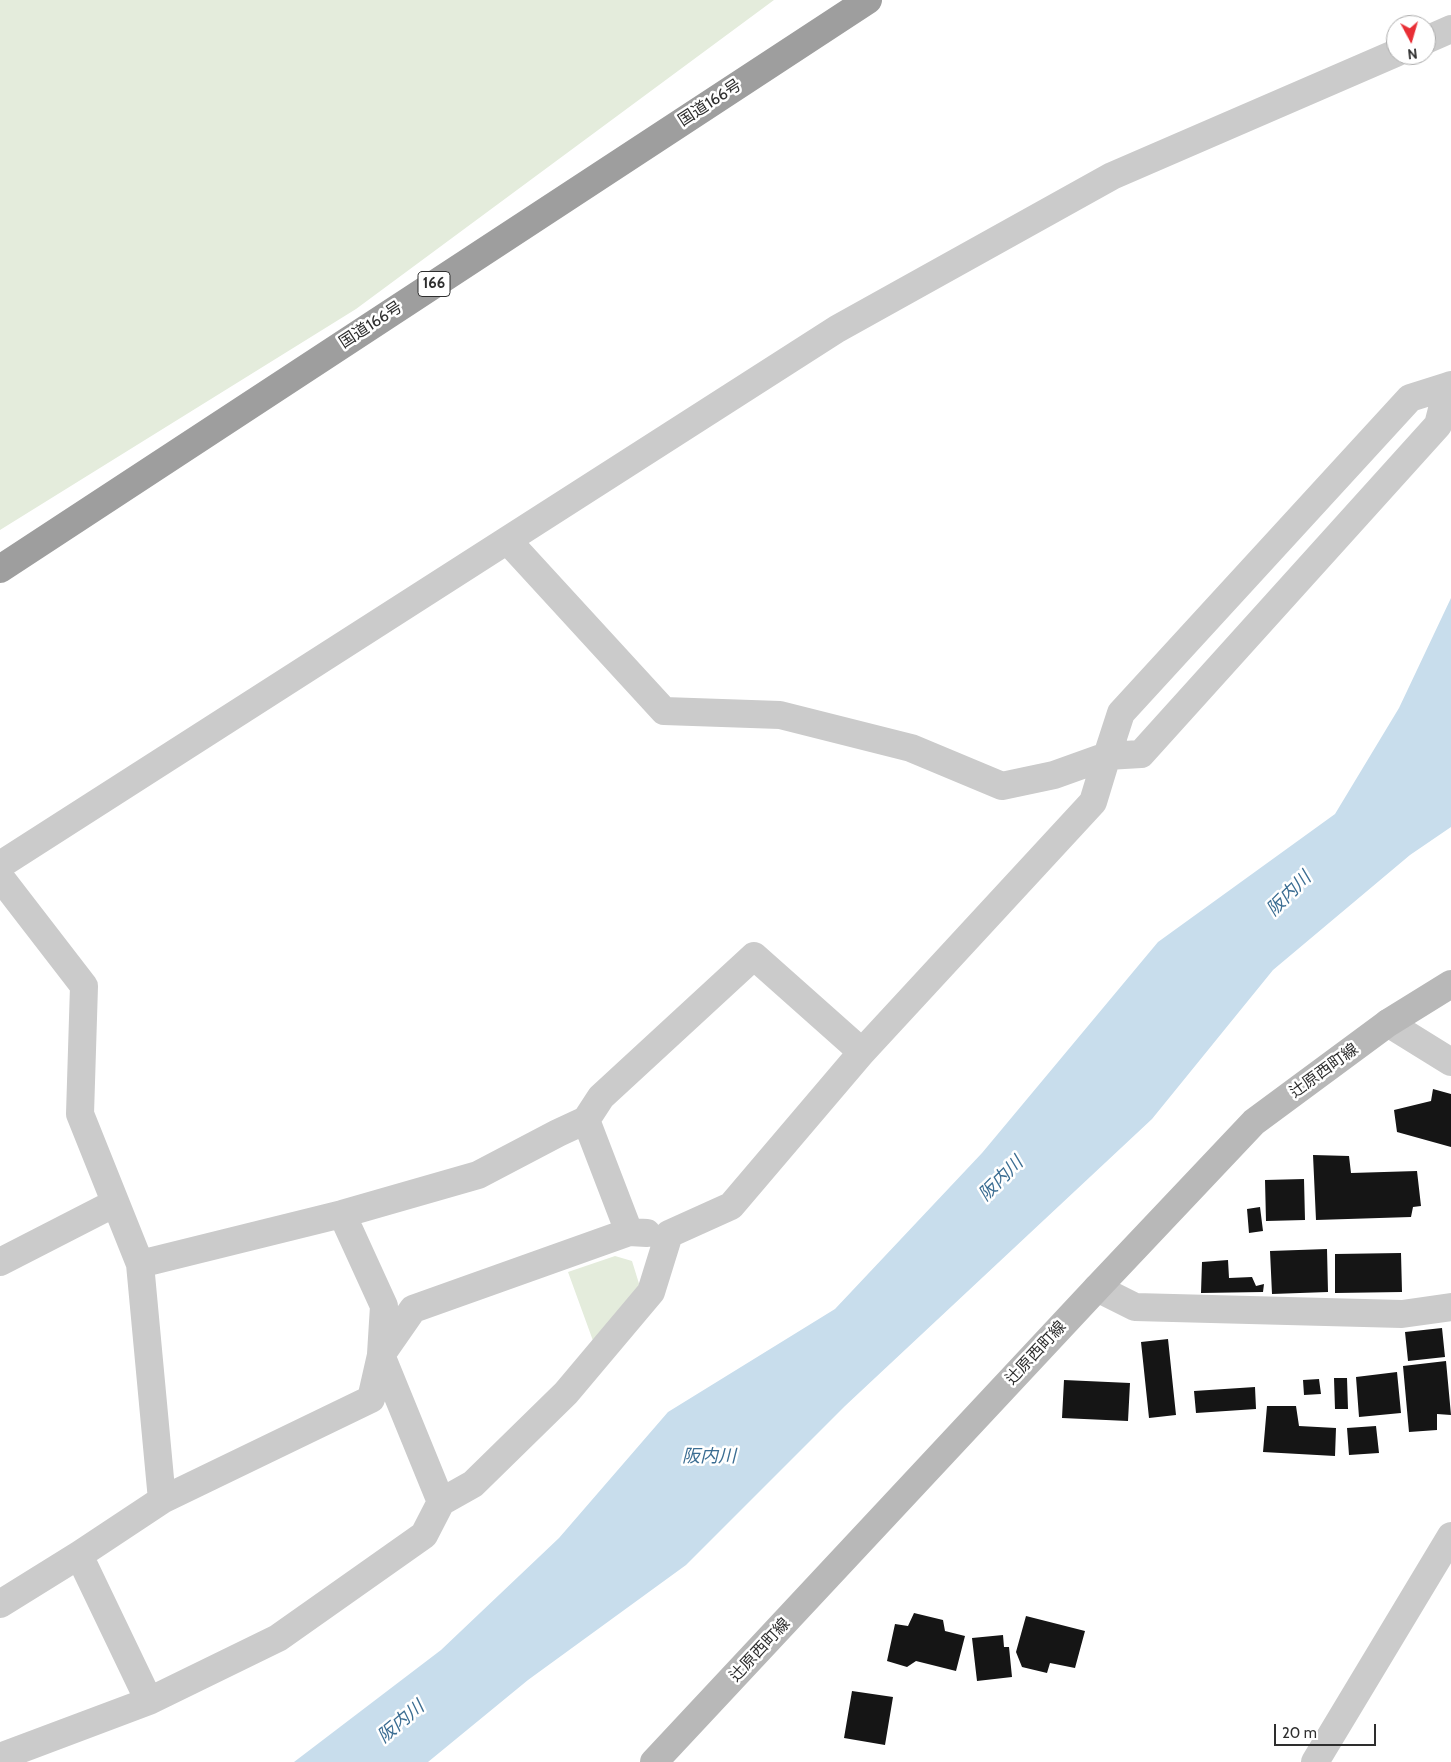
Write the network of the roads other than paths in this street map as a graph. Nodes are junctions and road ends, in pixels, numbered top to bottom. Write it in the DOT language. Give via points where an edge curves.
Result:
graph roads {
  1 [pos="868,0"];
  2 [pos="1451,29"];
  3 [pos="1436,36"];
  4 [pos="1386,57"];
  5 [pos="1450,385"];
  6 [pos="508,541"];
  7 [pos="0,569"];
  8 [pos="1108,756"];
  9 [pos="0,866"];
  10 [pos="0,877"];
  11 [pos="1451,984"];
  12 [pos="1388,1024"];
  13 [pos="862,1052"];
  14 [pos="1447,1057"];
  15 [pos="586,1120"];
  16 [pos="115,1203"];
  17 [pos="342,1214"];
  18 [pos="629,1232"];
  19 [pos="670,1234"];
  20 [pos="0,1262"];
  21 [pos="140,1264"];
  22 [pos="1097,1288"];
  23 [pos="1451,1307"];
  24 [pos="381,1355"];
  25 [pos="162,1500"];
  26 [pos="441,1502"];
  27 [pos="1451,1536"];
  28 [pos="79,1554"];
  29 [pos="0,1604"];
  30 [pos="149,1701"];
  31 [pos="0,1757"];
  32 [pos="654,1762"];
  33 [pos="1315,1762"];
  1 -- 7 [label="highway, 国道166号 / 166"];
  2 -- 3 [label="street"];
  4 -- 6 [label="street" via="1112,176 837,329"];
  5 -- 8 [label="street" via="1410,398 1389,420 1121,713"];
  5 -- 8 [label="street" via="1438,425 1141,754"];
  6 -- 8 [label="street" via="664,710 780,716 912,748 1002,786 1054,775"];
  6 -- 9 [label="street"];
  8 -- 13 [label="street" via="1093,802"];
  10 -- 16 [label="street" via="84,986 80,1114"];
  11 -- 12 [label="main road, 辻原西町線"];
  12 -- 14 [label="street"];
  12 -- 22 [label="main road, 辻原西町線" via="1254,1122"];
  13 -- 15 [label="street" via="754,956 601,1097"];
  13 -- 19 [label="street" via="731,1206"];
  15 -- 17 [label="street" via="478,1176"];
  15 -- 18 [label="street"];
  16 -- 20 [label="street"];
  16 -- 21 [label="street"];
  17 -- 21 [label="street"];
  17 -- 24 [label="street" via="384,1306"];
  18 -- 19 [label="street"];
  18 -- 24 [label="street" via="413,1309"];
  19 -- 26 [label="street" via="651,1292 566,1393 473,1484"];
  21 -- 25 [label="street"];
  22 -- 23 [label="street" via="1135,1308 1402,1314"];
  22 -- 32 [label="main road, 辻原西町線"];
  24 -- 25 [label="street" via="371,1399"];
  24 -- 26 [label="street"];
  25 -- 28 [label="street"];
  26 -- 30 [label="street" via="424,1535 278,1638"];
  27 -- 33 [label="street"];
  28 -- 29 [label="street"];
  28 -- 30 [label="street"];
  30 -- 31 [label="street"];
}
